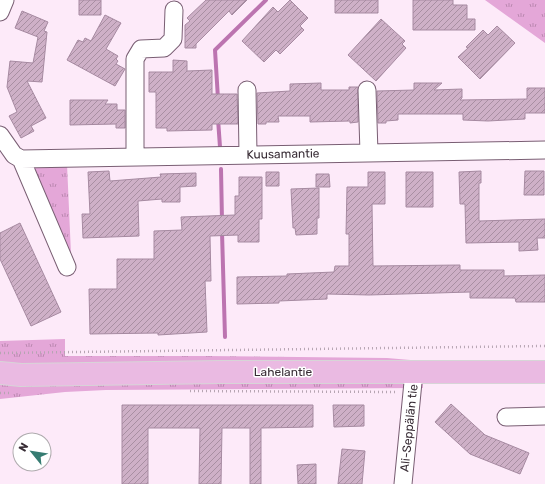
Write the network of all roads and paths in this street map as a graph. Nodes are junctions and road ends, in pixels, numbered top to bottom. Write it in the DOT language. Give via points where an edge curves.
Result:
graph roads {
  1 [pos="5,0"];
  2 [pos="174,10"];
  3 [pos="0,12"];
  4 [pos="247,90"];
  5 [pos="368,90"];
  6 [pos="0,135"];
  7 [pos="545,150"];
  8 [pos="369,153"];
  9 [pos="248,155"];
  10 [pos="135,156"];
  11 [pos="20,159"];
  12 [pos="67,267"];
  13 [pos="545,346"];
  14 [pos="0,353"];
  15 [pos="545,372"];
  16 [pos="9,380"];
  17 [pos="413,382"];
  18 [pos="189,391"];
  19 [pos="0,393"];
  20 [pos="545,416"];
  21 [pos="506,417"];
  22 [pos="403,484"];
  1 -- 3 [label="street"];
  2 -- 10 [label="street" via="174,40 164,48 141,49 135,59"];
  4 -- 9 [label="street"];
  5 -- 8 [label="street"];
  6 -- 11 [label="street" via="14,155"];
  7 -- 8 [label="street, Kuusamantie"];
  8 -- 9 [label="street, Kuusamantie"];
  9 -- 10 [label="street, Kuusamantie"];
  10 -- 11 [label="street, Kuusamantie"];
  11 -- 12 [label="street"];
  13 -- 14 [label="path"];
  15 -- 17 [label="main road, Lahelantie"];
  16 -- 17 [label="main road, Lahelantie" via="221,372"];
  16 -- 19 [label="path"];
  17 -- 18 [label="path"];
  17 -- 22 [label="street, Ali-Seppälän tie"];
  20 -- 21 [label="street"];
}
